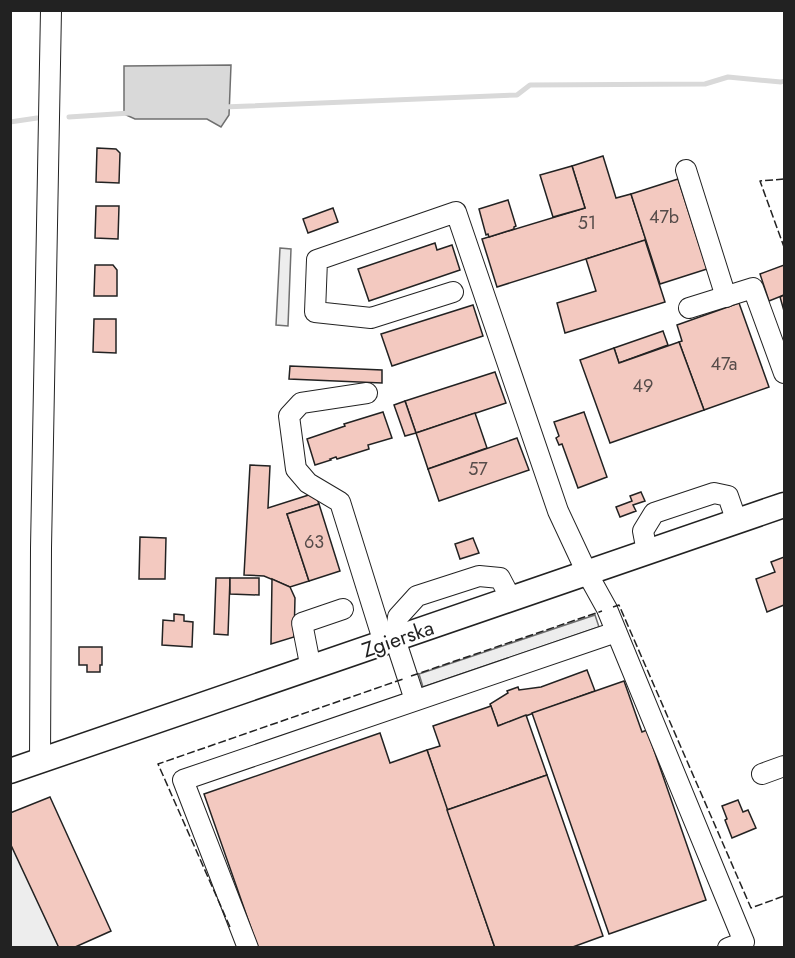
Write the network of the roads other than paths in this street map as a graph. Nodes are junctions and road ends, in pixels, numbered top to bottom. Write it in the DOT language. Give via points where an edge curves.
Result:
graph roads {
  1 [pos="51,10"];
  2 [pos="686,170"];
  3 [pos="453,292"];
  4 [pos="726,297"];
  5 [pos="689,308"];
  6 [pos="784,373"];
  7 [pos="367,393"];
  8 [pos="784,505"];
  9 [pos="737,522"];
  10 [pos="647,552"];
  11 [pos="587,573"];
  12 [pos="511,599"];
  13 [pos="343,609"];
  14 [pos="616,632"];
  15 [pos="390,641"];
  16 [pos="311,669"];
  17 [pos="415,700"];
  18 [pos="40,761"];
  19 [pos="784,766"];
  20 [pos="10,771"];
  21 [pos="762,774"];
  22 [pos="248,948"];
  23 [pos="728,948"];
  1 -- 18 [label="street"];
  2 -- 4 [label="street"];
  3 -- 11 [label="street" via="371,318 315,312 317,260 456,212 558,511"];
  4 -- 5 [label="street"];
  4 -- 6 [label="street" via="753,288"];
  7 -- 15 [label="street" via="301,404 289,416 296,469 308,483 340,502"];
  8 -- 9 [label="main road, Zgierska"];
  9 -- 10 [label="main road, Zgierska"];
  9 -- 10 [label="street" via="728,496 714,493 654,513 643,531"];
  10 -- 11 [label="main road, Zgierska"];
  11 -- 12 [label="main road, Zgierska"];
  11 -- 14 [label="street"];
  12 -- 15 [label="main road, Zgierska"];
  12 -- 15 [label="street" via="500,578 479,576 417,596 398,617"];
  13 -- 16 [label="street" via="302,623"];
  14 -- 17 [label="street"];
  14 -- 23 [label="street" via="744,942"];
  15 -- 16 [label="main road, Zgierska"];
  15 -- 17 [label="street"];
  16 -- 18 [label="main road, Zgierska"];
  17 -- 22 [label="street" via="183,780"];
  18 -- 20 [label="main road, Zgierska"];
  19 -- 21 [label="street"];
}
